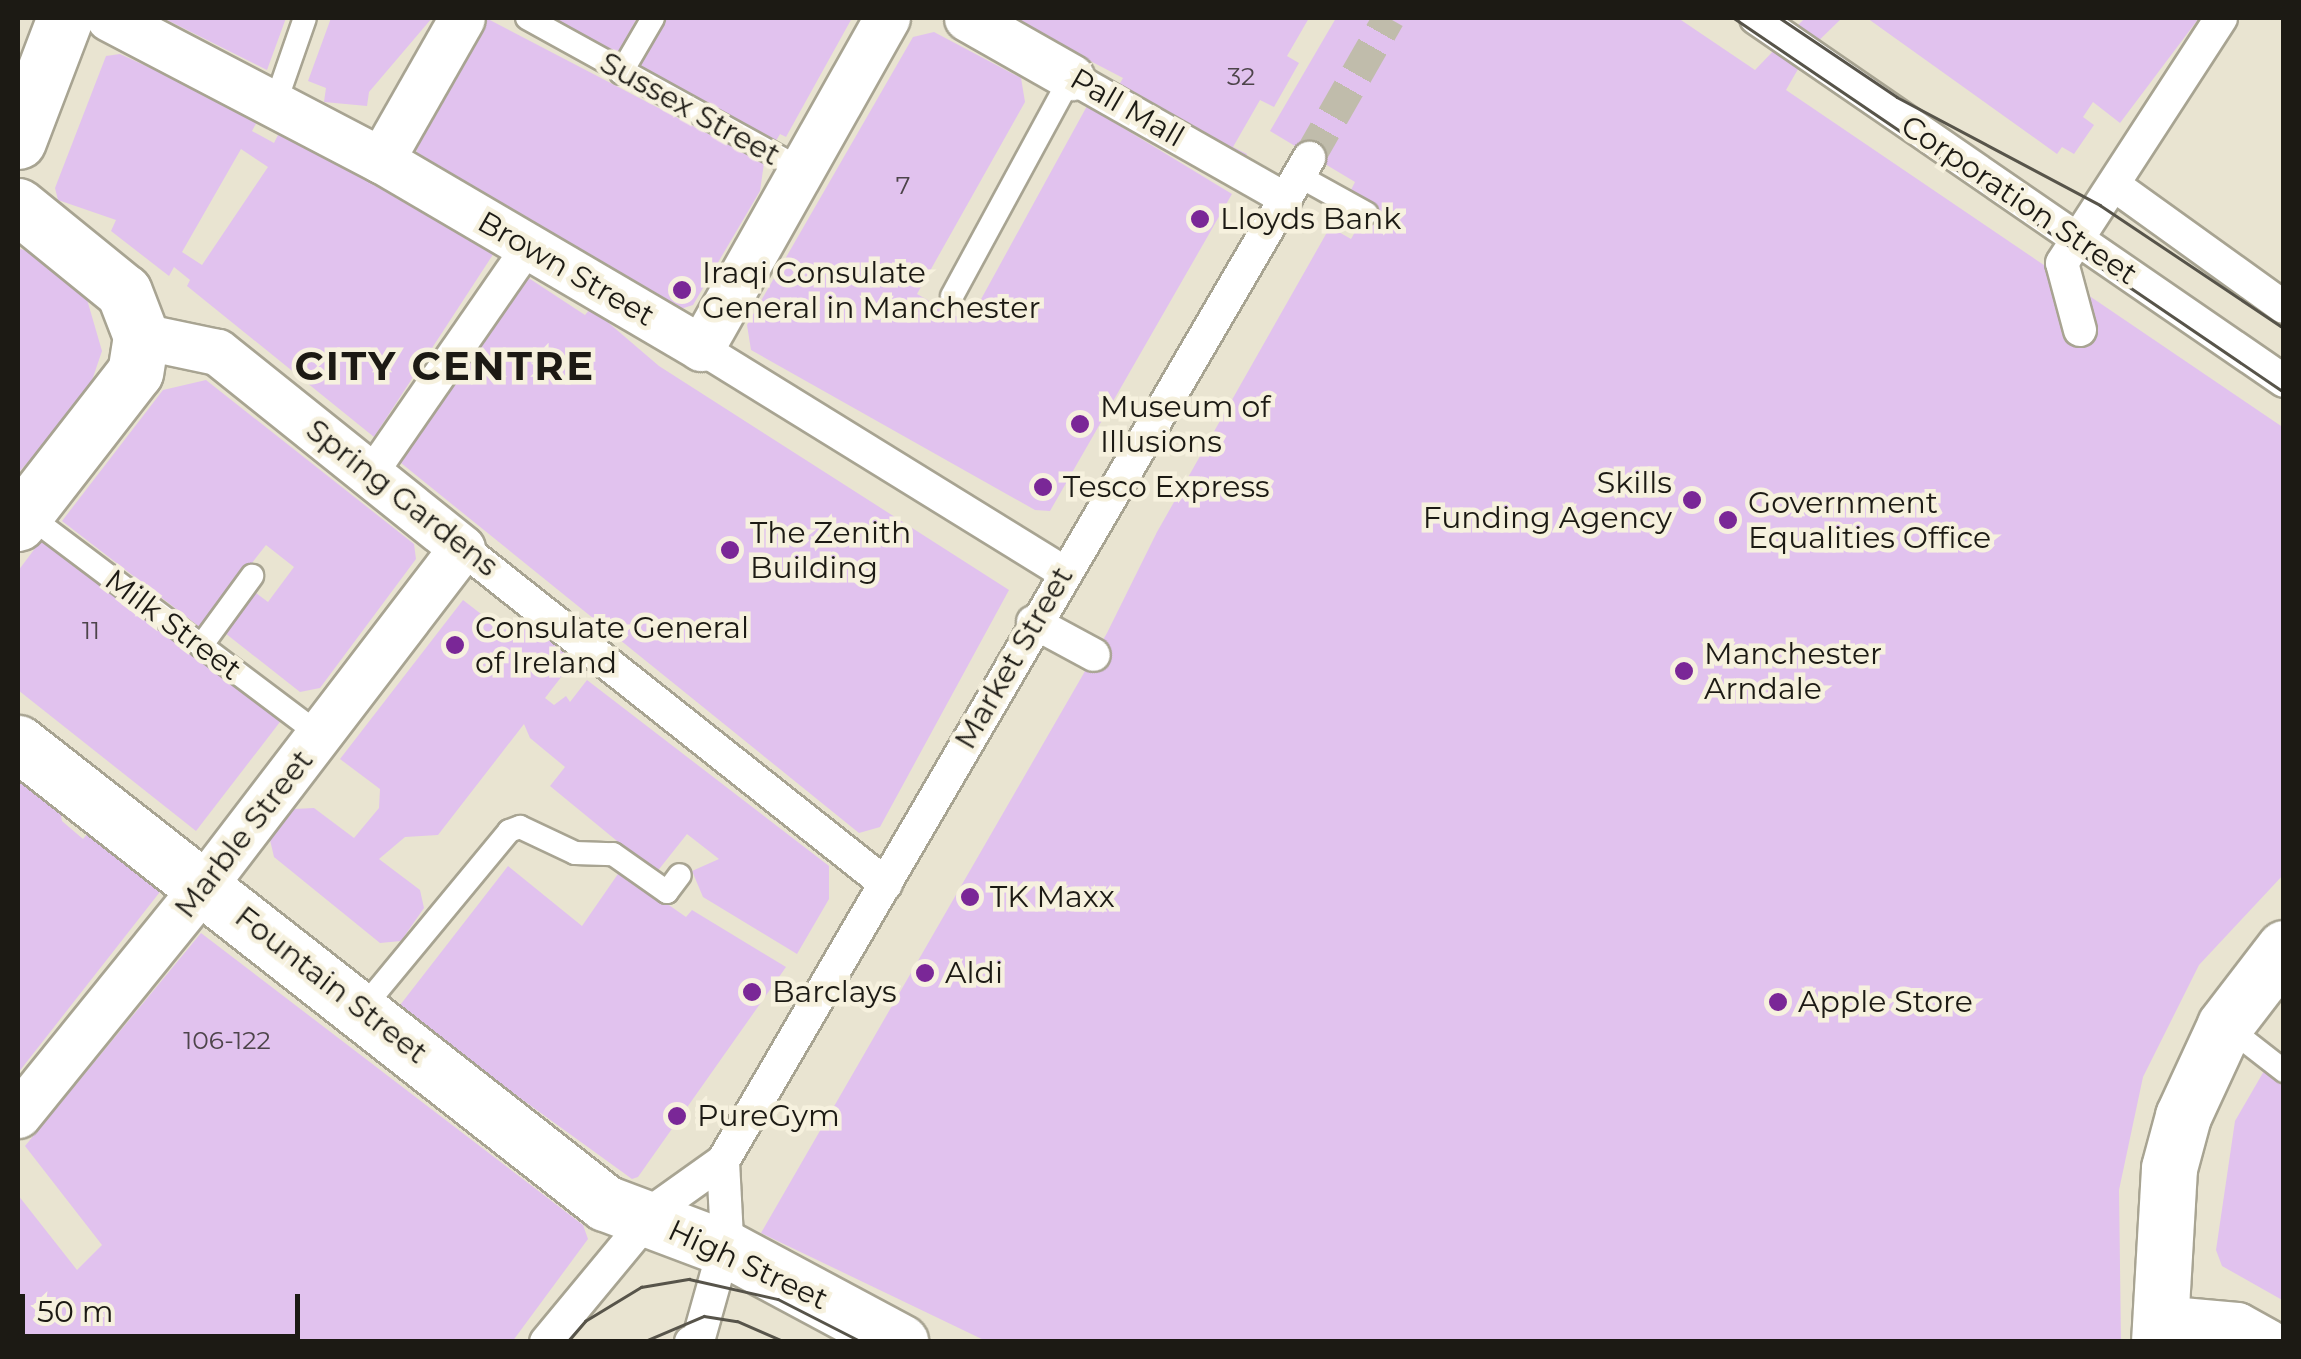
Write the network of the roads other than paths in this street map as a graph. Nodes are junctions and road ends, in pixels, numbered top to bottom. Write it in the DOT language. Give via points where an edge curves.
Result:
graph roads {
  1 [pos="64,18"];
  2 [pos="109,18"];
  3 [pos="305,18"];
  4 [pos="462,18"];
  5 [pos="527,18"];
  6 [pos="654,18"];
  7 [pos="887,18"];
  8 [pos="967,18"];
  9 [pos="1756,18"];
  10 [pos="2221,18"];
  11 [pos="621,73"];
  12 [pos="1071,77"];
  13 [pos="275,104"];
  14 [pos="18,141"];
  15 [pos="381,160"];
  16 [pos="802,170"];
  17 [pos="1298,178"];
  18 [pos="2114,185"];
  19 [pos="18,206"];
  20 [pos="1366,213"];
  21 [pos="528,247"];
  22 [pos="2069,252"];
  23 [pos="952,296"];
  24 [pos="2284,307"];
  25 [pos="2080,330"];
  26 [pos="141,336"];
  27 [pos="701,348"];
  28 [pos="2284,381"];
  29 [pos="371,474"];
  30 [pos="20,514"];
  31 [pos="462,548"];
  32 [pos="1064,572"];
  33 [pos="252,576"];
  34 [pos="1033,622"];
  35 [pos="201,646"];
  36 [pos="1094,656"];
  37 [pos="321,736"];
  38 [pos="18,743"];
  39 [pos="680,876"];
  40 [pos="886,884"];
  41 [pos="204,886"];
  42 [pos="2284,948"];
  43 [pos="362,1009"];
  44 [pos="2225,1025"];
  45 [pos="2284,1071"];
  46 [pos="18,1115"];
  47 [pos="723,1161"];
  48 [pos="648,1219"];
  49 [pos="724,1248"];
  50 [pos="2159,1330"];
  51 [pos="546,1342"];
  52 [pos="692,1342"];
  53 [pos="900,1342"];
  54 [pos="2268,1342"];
  1 -- 14 [label="street"];
  2 -- 13 [label="street, Brown Street"];
  3 -- 13 [label="lane"];
  4 -- 15 [label="street"];
  5 -- 11 [label="lane, Sussex Street"];
  6 -- 11 [label="lane"];
  7 -- 16 [label="street"];
  8 -- 12 [label="street, Pall Mall"];
  9 -- 22 [label="street, Corporation Street"];
  10 -- 18 [label="street"];
  11 -- 16 [label="lane, Sussex Street"];
  12 -- 17 [label="street, Pall Mall"];
  12 -- 23 [label="lane"];
  13 -- 15 [label="street, Brown Street"];
  15 -- 21 [label="street, Brown Street"];
  16 -- 27 [label="street"];
  17 -- 20 [label="lane"];
  17 -- 32 [label="street, Market Street"];
  18 -- 22 [label="street"];
  18 -- 24 [label="street"];
  19 -- 26 [label="street" via="124,292"];
  21 -- 27 [label="street, Brown Street"];
  21 -- 29 [label="street"];
  22 -- 25 [label="street"];
  22 -- 28 [label="street, Corporation Street"];
  26 -- 29 [label="street, Spring Gardens" via="217,352"];
  26 -- 30 [label="street" via="135,372"];
  27 -- 32 [label="street, Brown Street"];
  29 -- 31 [label="street, Spring Gardens"];
  30 -- 35 [label="lane, Milk Street"];
  31 -- 37 [label="street, Marble Street"];
  31 -- 40 [label="street, Spring Gardens"];
  32 -- 34 [label="street, Market Street"];
  33 -- 35 [label="lane"];
  34 -- 36 [label="street"];
  34 -- 40 [label="street, Market Street"];
  35 -- 37 [label="lane, Milk Street"];
  37 -- 41 [label="street, Marble Street"];
  38 -- 41 [label="street, Fountain Street"];
  39 -- 43 [label="lane" via="667,892 613,854 575,854 520,827 509,831"];
  40 -- 47 [label="street, Market Street"];
  41 -- 43 [label="street, Fountain Street"];
  41 -- 46 [label="street, Marble Street"];
  42 -- 44 [label="street"];
  43 -- 48 [label="street, Fountain Street" via="605,1203"];
  44 -- 45 [label="lane"];
  44 -- 50 [label="street" via="2169,1168"];
  47 -- 48 [label="street, Market Street"];
  47 -- 49 [label="street"];
  48 -- 49 [label="street, High Street"];
  48 -- 51 [label="street, Market Street"];
  49 -- 52 [label="street" via="698,1341"];
  49 -- 53 [label="street, High Street"];
  50 -- 54 [label="street" via="2237,1325"];
}
